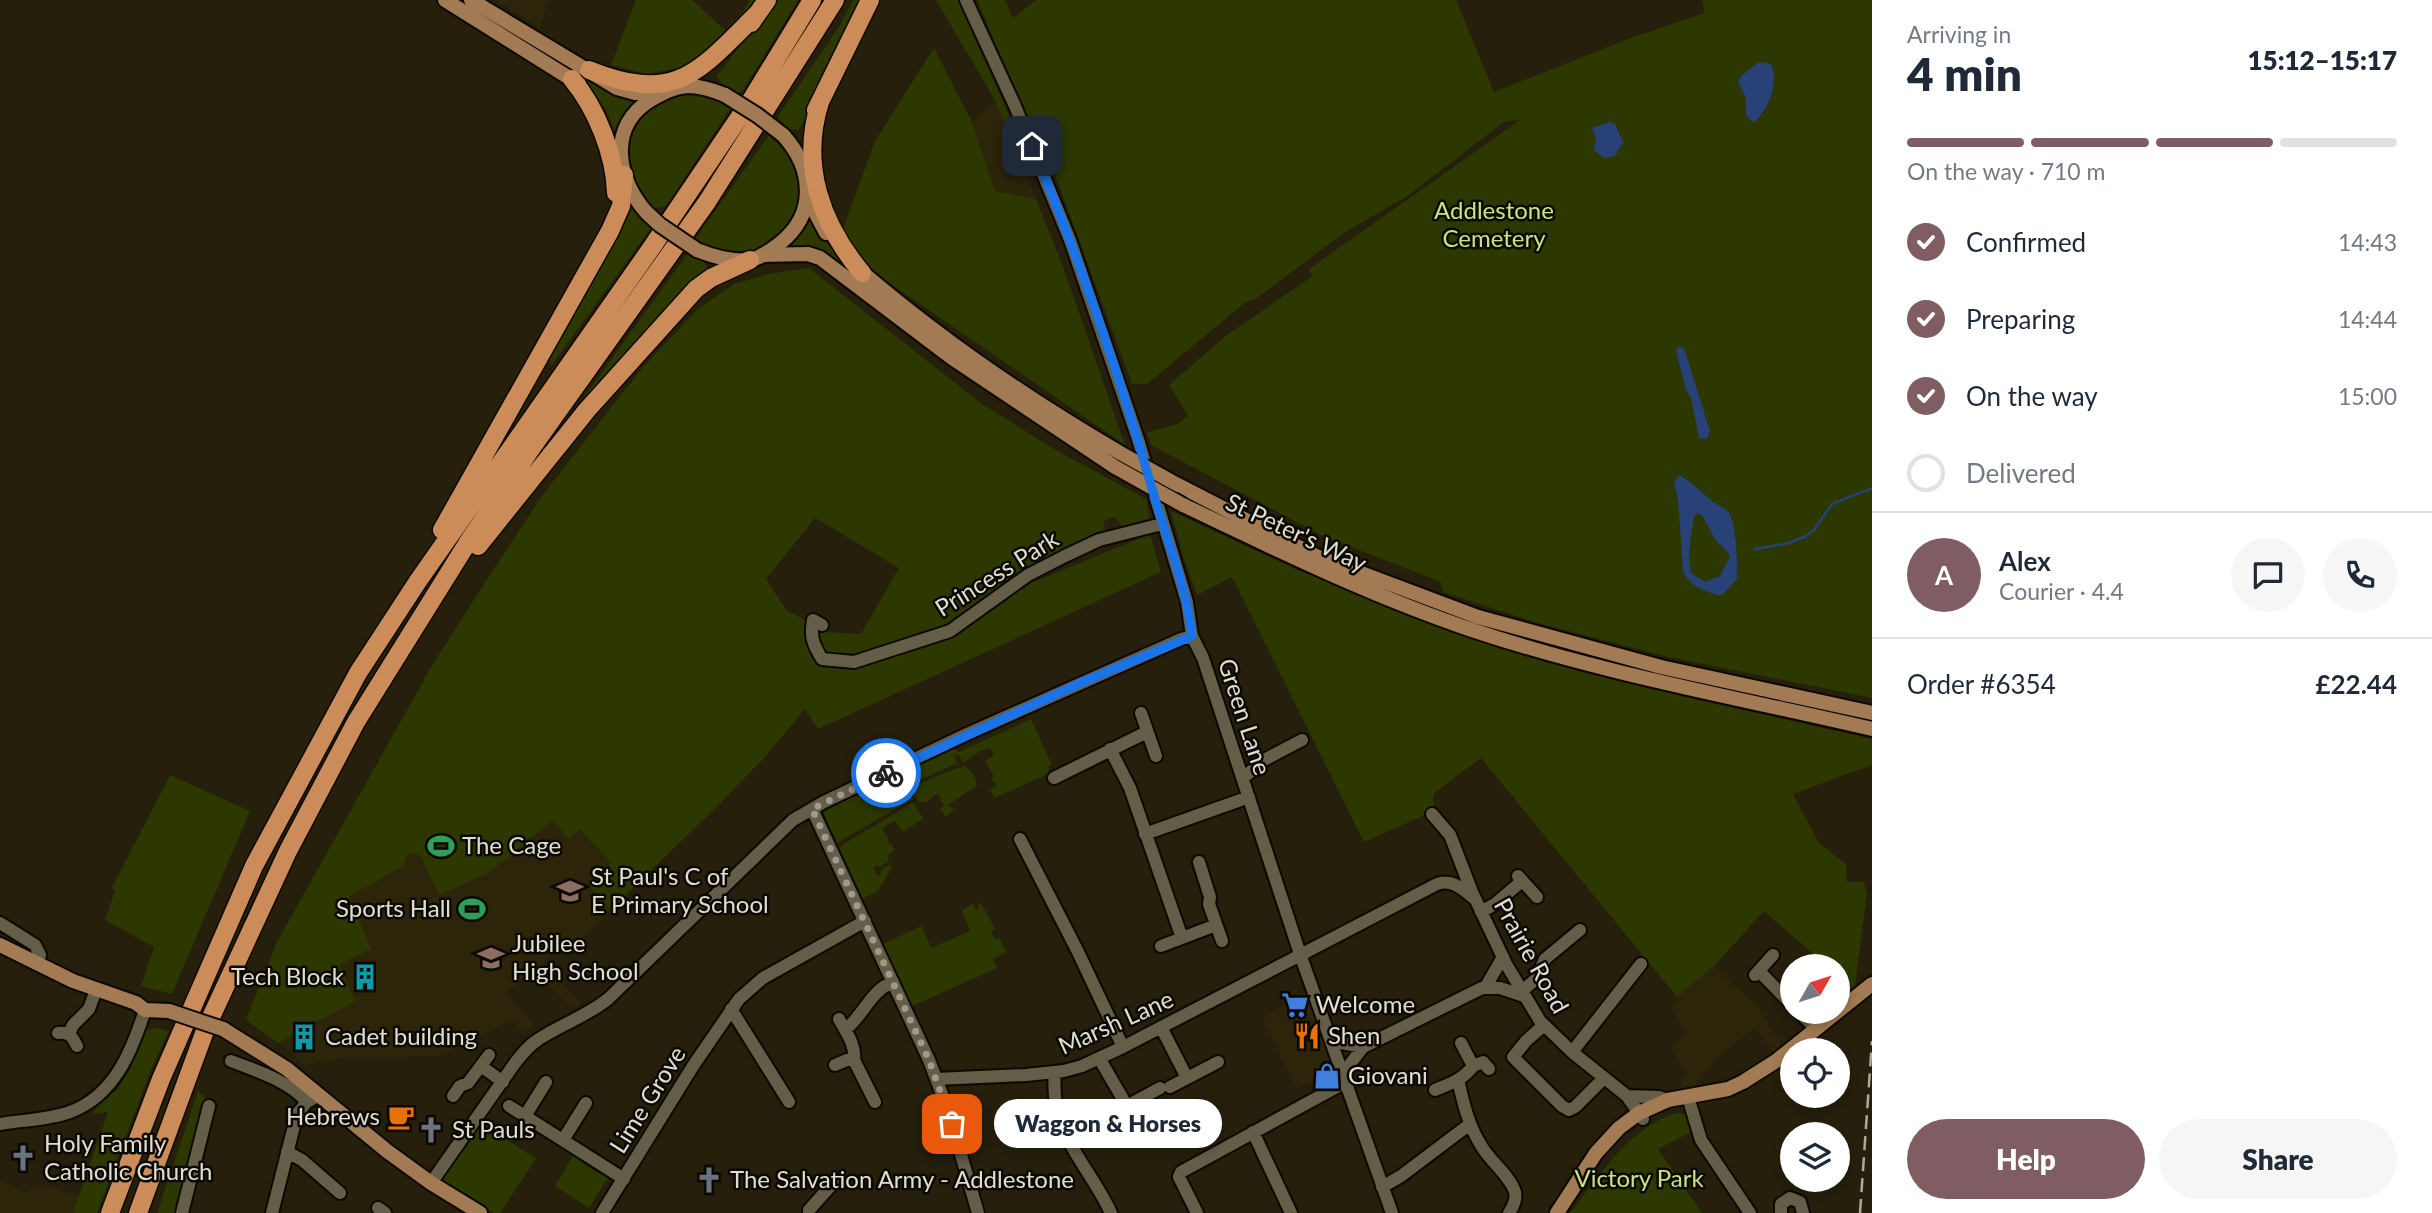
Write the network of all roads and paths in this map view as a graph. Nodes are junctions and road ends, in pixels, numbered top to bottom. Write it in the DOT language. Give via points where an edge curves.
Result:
graph roads {
  1 [pos="444,0"];
  2 [pos="471,0"];
  3 [pos="811,0"];
  4 [pos="835,0"];
  5 [pos="870,0"];
  6 [pos="966,0"];
  7 [pos="762,6"];
  8 [pos="589,70"];
  9 [pos="572,79"];
  10 [pos="687,86"];
  11 [pos="662,93"];
  12 [pos="820,102"];
  13 [pos="805,169"];
  14 [pos="623,172"];
  15 [pos="808,189"];
  16 [pos="599,249"];
  17 [pos="756,257"];
  18 [pos="862,273"];
  19 [pos="1119,461"];
  20 [pos="1163,523"];
  21 [pos="418,580"];
  22 [pos="445,581"];
  23 [pos="821,625"];
  24 [pos="1192,636"];
  25 [pos="1141,713"];
  26 [pos="1871,713"];
  27 [pos="1870,729"];
  28 [pos="1147,732"];
  29 [pos="1302,740"];
  30 [pos="1110,749"];
  31 [pos="1156,756"];
  32 [pos="1242,776"];
  33 [pos="1054,778"];
  34 [pos="1249,797"];
  35 [pos="812,809"];
  36 [pos="1432,814"];
  37 [pos="1145,834"];
  38 [pos="1020,839"];
  39 [pos="1199,862"];
  40 [pos="1463,868"];
  41 [pos="1449,883"];
  42 [pos="1536,897"];
  43 [pos="1478,906"];
  44 [pos="865,921"];
  45 [pos="0,923"];
  46 [pos="1216,925"];
  47 [pos="1578,935"];
  48 [pos="1182,937"];
  49 [pos="1222,941"];
  50 [pos="0,945"];
  51 [pos="1161,946"];
  52 [pos="1300,954"];
  53 [pos="1773,955"];
  54 [pos="1503,957"];
  55 [pos="36,964"];
  56 [pos="1640,964"];
  57 [pos="893,982"];
  58 [pos="1870,986"];
  59 [pos="1485,988"];
  60 [pos="96,990"];
  61 [pos="1523,993"];
  62 [pos="1780,995"];
  63 [pos="731,1009"];
  64 [pos="145,1010"];
  65 [pos="1811,1024"];
  66 [pos="1544,1025"];
  67 [pos="1161,1027"];
  68 [pos="1816,1029"];
  69 [pos="1331,1041"];
  70 [pos="1461,1043"];
  71 [pos="77,1046"];
  72 [pos="1124,1047"];
  73 [pos="1363,1047"];
  74 [pos="1572,1052"];
  75 [pos="854,1057"];
  76 [pos="1099,1058"];
  77 [pos="231,1061"];
  78 [pos="1218,1062"];
  79 [pos="835,1065"];
  80 [pos="1473,1066"];
  81 [pos="1489,1069"];
  82 [pos="1055,1072"];
  83 [pos="1187,1078"];
  84 [pos="1604,1078"];
  85 [pos="936,1079"];
  86 [pos="1343,1079"];
  87 [pos="1458,1079"];
  88 [pos="503,1082"];
  89 [pos="546,1082"];
  90 [pos="1435,1090"];
  91 [pos="453,1096"];
  92 [pos="1627,1096"];
  93 [pos="1688,1097"];
  94 [pos="313,1098"];
  95 [pos="1668,1100"];
  96 [pos="790,1102"];
  97 [pos="875,1102"];
  98 [pos="586,1103"];
  99 [pos="509,1105"];
  100 [pos="209,1106"];
  101 [pos="525,1116"];
  102 [pos="1641,1116"];
  103 [pos="0,1124"];
  104 [pos="1470,1124"];
  105 [pos="1254,1132"];
  106 [pos="563,1140"];
  107 [pos="287,1152"];
  108 [pos="624,1178"];
  109 [pos="835,1181"];
  110 [pos="431,1183"];
  111 [pos="1382,1187"];
  112 [pos="340,1193"];
  113 [pos="474,1211"];
  114 [pos="110,1213"];
  115 [pos="138,1213"];
  116 [pos="182,1213"];
  117 [pos="272,1213"];
  118 [pos="602,1213"];
  119 [pos="809,1213"];
  120 [pos="978,1213"];
  121 [pos="1111,1213"];
  122 [pos="1197,1213"];
  123 [pos="1291,1213"];
  124 [pos="1392,1213"];
  125 [pos="1509,1213"];
  126 [pos="1557,1213"];
  127 [pos="1750,1213"];
  128 [pos="1781,1213"];
  129 [pos="1803,1213"];
  1 -- 9 [label="main road"];
  2 -- 8 [label="main road"];
  3 -- 21 [label="highway" via="753,97 652,247"];
  4 -- 22 [label="highway" via="707,202 533,446"];
  5 -- 12 [label="highway"];
  6 -- 20 [label="street, Green Lane" via="1070,240"];
  7 -- 8 [label="highway" via="711,60 682,78 635,85"];
  7 -- 10 [label="highway" via="720,62"];
  8 -- 11 [label="main road" via="626,92"];
  9 -- 14 [label="main road" via="596,101"];
  9 -- 16 [label="highway" via="597,118 616,182 614,212"];
  10 -- 11 [label="main road"];
  10 -- 13 [label="main road, bridge" via="725,94 757,115 783,135"];
  11 -- 14 [label="main road" via="635,113 626,129 621,142"];
  12 -- 13 [label="highway" via="804,139"];
  12 -- 18 [label="highway" via="811,155 817,189 834,233"];
  13 -- 15 [label="main road"];
  14 -- 16 [label="highway" via="621,206"];
  14 -- 17 [label="main road, bridge" via="636,201 660,226 716,258"];
  15 -- 17 [label="main road" via="793,230 784,241"];
  15 -- 18 [label="main road, St Peter's Way" via="827,236"];
  16 -- 21 [label="highway" via="433,545"];
  17 -- 19 [label="main road, St Peter's Way" via="808,254 820,258 952,359"];
  17 -- 22 [label="highway" via="696,289 587,410"];
  18 -- 19 [label="main road, St Peter's Way"];
  19 -- 26 [label="main road, St Peter's Way, bridge" via="1178,485 1316,556 1478,617 1661,667"];
  19 -- 27 [label="main road, St Peter's Way, bridge" via="1183,505 1335,578 1476,631 1659,683"];
  20 -- 23 [label="street, Princess Park" via="1091,543 1028,575 950,631 854,662 822,659 811,642 813,620"];
  20 -- 24 [label="street, Green Lane" via="1187,602"];
  21 -- 114 [label="highway" via="358,673 254,866 161,1079"];
  22 -- 115 [label="highway" via="356,722 288,851 206,1028"];
  24 -- 32 [label="street, Green Lane"];
  24 -- 35 [label="street" via="967,734"];
  25 -- 28 [label="street"];
  28 -- 30 [label="street"];
  28 -- 31 [label="street"];
  29 -- 32 [label="street"];
  30 -- 33 [label="street"];
  30 -- 37 [label="street" via="1130,788"];
  32 -- 34 [label="street, Green Lane"];
  34 -- 37 [label="street"];
  34 -- 52 [label="street, Green Lane"];
  35 -- 44 [label="street"];
  35 -- 88 [label="street" via="772,839 608,999 530,1046"];
  36 -- 40 [label="street, Prairie Road" via="1450,835"];
  37 -- 48 [label="street"];
  38 -- 72 [label="street"];
  39 -- 46 [label="street"];
  40 -- 41 [label="street"];
  40 -- 43 [label="street, Prairie Road"];
  41 -- 43 [label="street, Prairie Road" via="1459,886"];
  41 -- 52 [label="street" via="1437,884"];
  42 -- 43 [label="street" via="1520,878 1495,904"];
  43 -- 54 [label="street, Prairie Road"];
  44 -- 57 [label="street"];
  44 -- 63 [label="street, Lime Grove" via="763,978"];
  45 -- 55 [label="street" via="35,945 40,955"];
  46 -- 48 [label="street"];
  46 -- 49 [label="street"];
  47 -- 61 [label="street" via="1545,959"];
  48 -- 51 [label="street"];
  50 -- 55 [label="main road"];
  52 -- 67 [label="street, Marsh Lane"];
  52 -- 69 [label="street, Green Lane"];
  53 -- 62 [label="street" via="1756,975"];
  54 -- 59 [label="street"];
  54 -- 61 [label="street, Prairie Road"];
  55 -- 60 [label="main road"];
  56 -- 74 [label="street"];
  57 -- 75 [label="street" via="880,989 855,1022 842,1024"];
  57 -- 85 [label="street"];
  58 -- 68 [label="main road"];
  59 -- 61 [label="street"];
  59 -- 73 [label="street"];
  60 -- 64 [label="main road"];
  60 -- 71 [label="street" via="89,1009 63,1034"];
  61 -- 66 [label="street, Prairie Road"];
  63 -- 96 [label="street"];
  63 -- 108 [label="street, Lime Grove"];
  64 -- 94 [label="main road, bridge" via="169,1011 223,1030 270,1058"];
  64 -- 103 [label="street" via="123,1066 96,1098 69,1112"];
  65 -- 68 [label="street"];
  66 -- 74 [label="street, Prairie Road"];
  66 -- 84 [label="street" via="1514,1057 1562,1106 1575,1107"];
  67 -- 72 [label="street, Marsh Lane"];
  67 -- 83 [label="street"];
  68 -- 93 [label="main road" via="1743,1082"];
  69 -- 73 [label="street"];
  69 -- 86 [label="street, Green Lane"];
  70 -- 80 [label="street"];
  72 -- 76 [label="street, Marsh Lane"];
  73 -- 86 [label="street"];
  74 -- 84 [label="street, Prairie Road"];
  75 -- 79 [label="street"];
  75 -- 97 [label="street"];
  76 -- 82 [label="street, Marsh Lane"];
  76 -- 83 [label="street" via="1122,1108"];
  77 -- 94 [label="street"];
  78 -- 83 [label="street"];
  80 -- 81 [label="street" via="1483,1062"];
  80 -- 87 [label="street"];
  82 -- 85 [label="street, Marsh Lane"];
  82 -- 121 [label="street" via="1054,1104 1065,1134"];
  84 -- 92 [label="street, Prairie Road"];
  85 -- 120 [label="street"];
  86 -- 105 [label="street"];
  86 -- 111 [label="street, Green Lane"];
  87 -- 90 [label="street"];
  87 -- 104 [label="street"];
  88 -- 91 [label="street" via="485,1061"];
  88 -- 110 [label="street"];
  89 -- 101 [label="street"];
  92 -- 95 [label="street"];
  92 -- 102 [label="street, Prairie Road"];
  93 -- 95 [label="main road"];
  93 -- 102 [label="main road"];
  93 -- 127 [label="street" via="1701,1140"];
  94 -- 107 [label="street" via="298,1114"];
  94 -- 110 [label="main road"];
  95 -- 102 [label="main road"];
  98 -- 106 [label="street"];
  99 -- 101 [label="street"];
  100 -- 116 [label="street"];
  101 -- 106 [label="street"];
  102 -- 126 [label="main road" via="1586,1169"];
  104 -- 111 [label="street"];
  104 -- 125 [label="street" via="1515,1194"];
  105 -- 122 [label="street" via="1179,1175"];
  105 -- 123 [label="street"];
  106 -- 108 [label="street"];
  107 -- 112 [label="street"];
  107 -- 117 [label="street"];
  108 -- 118 [label="street, Lime Grove"];
  109 -- 119 [label="street"];
  110 -- 113 [label="main road"];
  111 -- 124 [label="street, Green Lane"];
  128 -- 129 [label="street" via="1781,1204 1790,1198 1800,1202"];
}
